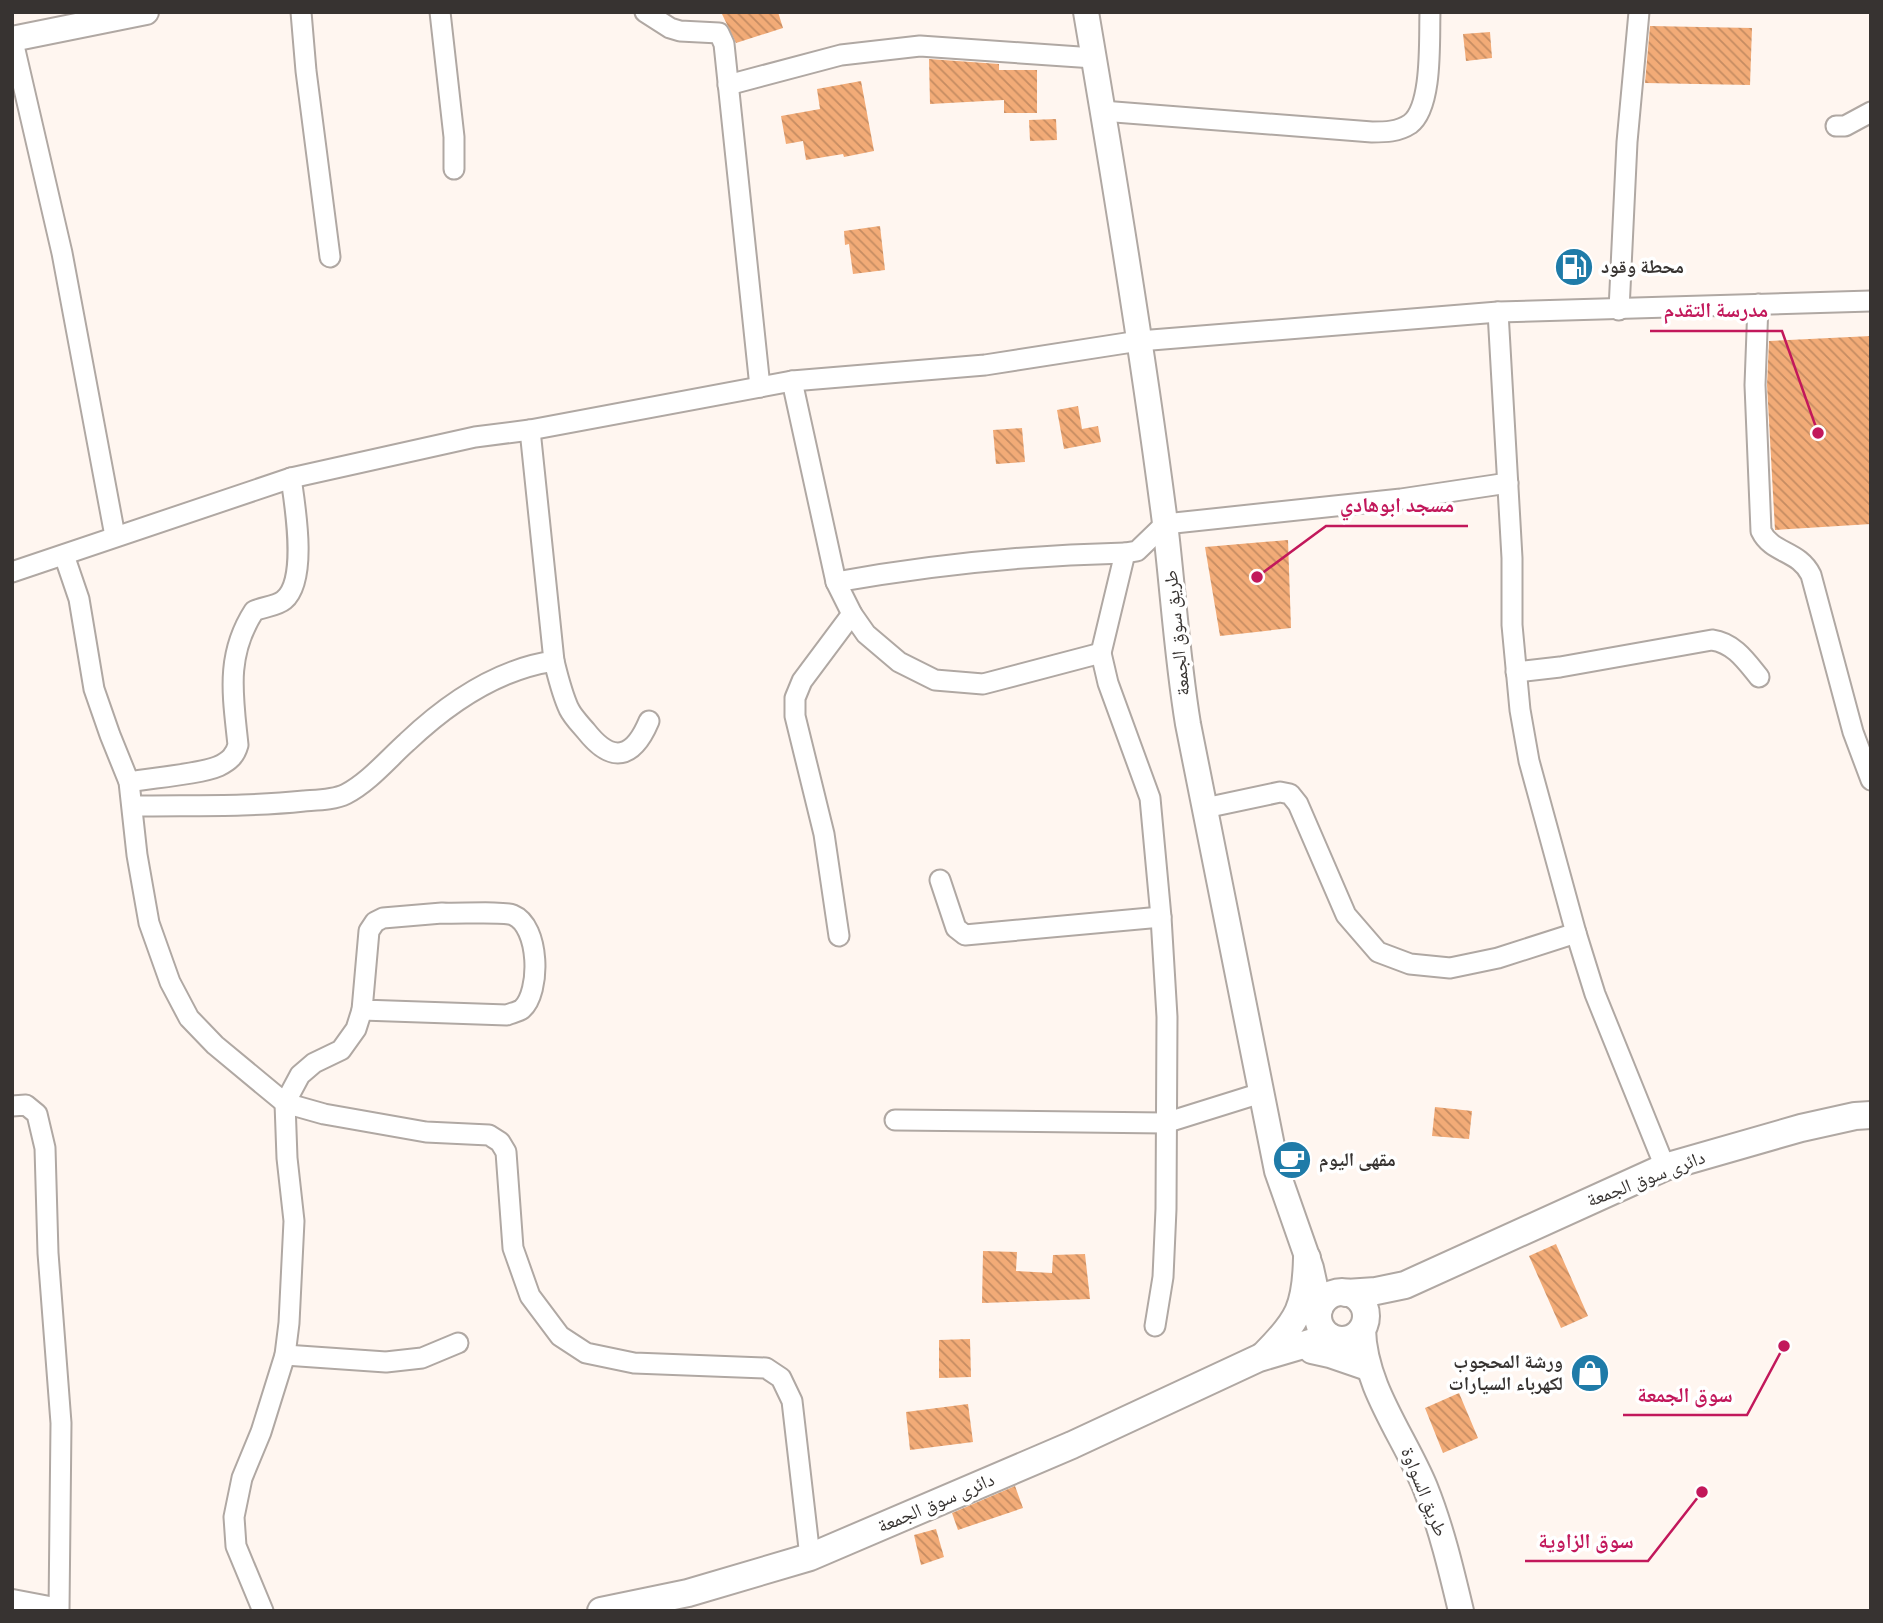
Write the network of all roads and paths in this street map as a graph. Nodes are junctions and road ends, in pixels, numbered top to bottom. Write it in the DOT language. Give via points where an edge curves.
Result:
graph roads {
  1 [pos="146,12"];
  2 [pos="301,12"];
  3 [pos="440,12"];
  4 [pos="645,12"];
  5 [pos="1086,12"];
  6 [pos="1430,12"];
  7 [pos="1639,12"];
  8 [pos="12,38"];
  9 [pos="1094,58"];
  10 [pos="728,85"];
  11 [pos="1102,111"];
  12 [pos="1871,112"];
  13 [pos="1836,126"];
  14 [pos="454,169"];
  15 [pos="330,257"];
  16 [pos="1871,301"];
  17 [pos="1758,304"];
  18 [pos="1619,310"];
  19 [pos="1498,312"];
  20 [pos="1139,341"];
  21 [pos="792,381"];
  22 [pos="760,387"];
  23 [pos="530,430"];
  24 [pos="291,478"];
  25 [pos="1508,483"];
  26 [pos="1165,524"];
  27 [pos="115,536"];
  28 [pos="1125,553"];
  29 [pos="64,555"];
  30 [pos="12,572"];
  31 [pos="836,582"];
  32 [pos="852,614"];
  33 [pos="1101,653"];
  34 [pos="554,661"];
  35 [pos="1516,672"];
  36 [pos="1759,677"];
  37 [pos="649,721"];
  38 [pos="1871,780"];
  39 [pos="129,782"];
  40 [pos="133,806"];
  41 [pos="1205,808"];
  42 [pos="940,880"];
  43 [pos="1161,917"];
  44 [pos="1576,933"];
  45 [pos="839,936"];
  46 [pos="362,1010"];
  47 [pos="1261,1093"];
  48 [pos="285,1103"];
  49 [pos="12,1106"];
  50 [pos="1871,1115"];
  51 [pos="895,1120"];
  52 [pos="1165,1123"];
  53 [pos="1665,1167"];
  54 [pos="1305,1252"];
  55 [pos="1433,1274"];
  56 [pos="1332,1315"];
  57 [pos="1155,1326"];
  58 [pos="1364,1326"];
  59 [pos="457,1343"];
  60 [pos="1271,1354"];
  61 [pos="285,1355"];
  62 [pos="1369,1373"];
  63 [pos="810,1557"];
  64 [pos="12,1603"];
  65 [pos="54,1611"];
  66 [pos="59,1611"];
  67 [pos="262,1611"];
  68 [pos="601,1611"];
  69 [pos="1461,1611"];
  1 -- 8 [label="street"];
  2 -- 15 [label="street"];
  3 -- 14 [label="street"];
  4 -- 10 [label="street" via="670,28 719,33"];
  5 -- 9 [label="street, طريق سوق الجمعة"];
  6 -- 11 [label="street" via="1424,101 1418,116 1395,131"];
  7 -- 18 [label="street"];
  8 -- 27 [label="street" via="62,253"];
  9 -- 10 [label="street" via="920,46 841,55"];
  9 -- 11 [label="street, طريق سوق الجمعة"];
  10 -- 22 [label="street"];
  11 -- 20 [label="street, طريق سوق الجمعة"];
  12 -- 13 [label="street" via="1846,126"];
  16 -- 17 [label="street"];
  17 -- 18 [label="street"];
  17 -- 38 [label="street" via="1755,385 1761,531 1772,546 1802,561 1811,575 1853,732"];
  18 -- 19 [label="street"];
  19 -- 20 [label="street"];
  19 -- 25 [label="street"];
  20 -- 21 [label="street" via="985,365"];
  20 -- 26 [label="street, طريق سوق الجمعة"];
  21 -- 22 [label="street"];
  21 -- 31 [label="street"];
  22 -- 23 [label="street"];
  23 -- 24 [label="street" via="475,437"];
  23 -- 34 [label="street"];
  24 -- 27 [label="street"];
  24 -- 39 [label="street" via="297,523 296,574 290,594 282,602 254,611 239,645 232,671 236,753 217,767"];
  25 -- 26 [label="street"];
  25 -- 35 [label="street"];
  26 -- 28 [label="street" via="1137,551"];
  26 -- 41 [label="street, طريق سوق الجمعة" via="1180,671"];
  27 -- 29 [label="street"];
  28 -- 31 [label="street" via="896,571"];
  28 -- 33 [label="street"];
  29 -- 30 [label="street"];
  29 -- 39 [label="street" via="79,598 94,689"];
  31 -- 32 [label="street"];
  32 -- 33 [label="street" via="866,634 899,662 935,680 983,684"];
  32 -- 45 [label="street" via="802,681 794,716 824,834"];
  33 -- 43 [label="street" via="1150,798"];
  34 -- 37 [label="street" via="570,711 598,747 615,753 629,750 643,736"];
  34 -- 40 [label="street" via="512,670 455,702 346,794 286,803"];
  35 -- 36 [label="street" via="1712,640 1740,654"];
  35 -- 44 [label="street" via="1529,761"];
  39 -- 40 [label="street"];
  40 -- 48 [label="street" via="149,923 170,982 189,1018"];
  41 -- 44 [label="street" via="1280,792 1290,794 1346,915 1378,952 1410,964 1450,968"];
  41 -- 47 [label="street, طريق سوق الجمعة"];
  42 -- 43 [label="street" via="956,928 965,935"];
  43 -- 52 [label="street" via="1167,1017"];
  44 -- 53 [label="street" via="1595,994"];
  46 -- 46 [label="street" via="507,1015 521,1010 535,980 532,937 513,915 383,918 369,931"];
  46 -- 48 [label="street" via="356,1029 341,1050 300,1074"];
  47 -- 52 [label="street"];
  47 -- 54 [label="street, طريق سوق الجمعة" via="1277,1171"];
  48 -- 61 [label="street" via="294,1221"];
  48 -- 63 [label="street" via="426,1132 489,1135 500,1142 506,1152 513,1248 530,1296 560,1336 586,1353 634,1363 766,1368 781,1378 792,1401"];
  49 -- 66 [label="street" via="26,1105 37,1114 45,1148 61,1423"];
  50 -- 53 [label="main road, دائرى سوق الجمعة" via="1801,1128"];
  51 -- 52 [label="street"];
  52 -- 57 [label="street" via="1166,1209"];
  53 -- 55 [label="main road, دائرى سوق الجمعة"];
  54 -- 56 [label="street, طريق سوق الجمعة"];
  54 -- 60 [label="main road" via="1305,1295 1292,1325"];
  55 -- 56 [label="main road" via="1376,1291"];
  55 -- 58 [label="main road"];
  56 -- 58 [label="main road" via="1352,1338"];
  56 -- 58 [label="main road" via="1358,1298 1366,1316"];
  56 -- 60 [label="main road"];
  56 -- 62 [label="street, طريق سوق الجمعة"];
  58 -- 62 [label="street"];
  59 -- 61 [label="street" via="422,1358 386,1362"];
  60 -- 62 [label="main road" via="1320,1351"];
  60 -- 63 [label="main road, دائرى سوق الجمعة"];
  61 -- 67 [label="street" via="242,1478 234,1517 236,1546"];
  62 -- 69 [label="street, طريق السواوة" via="1424,1486 1442,1534"];
  63 -- 68 [label="main road, دائرى سوق الجمعة" via="688,1593"];
  64 -- 65 [label="main road"];
}
